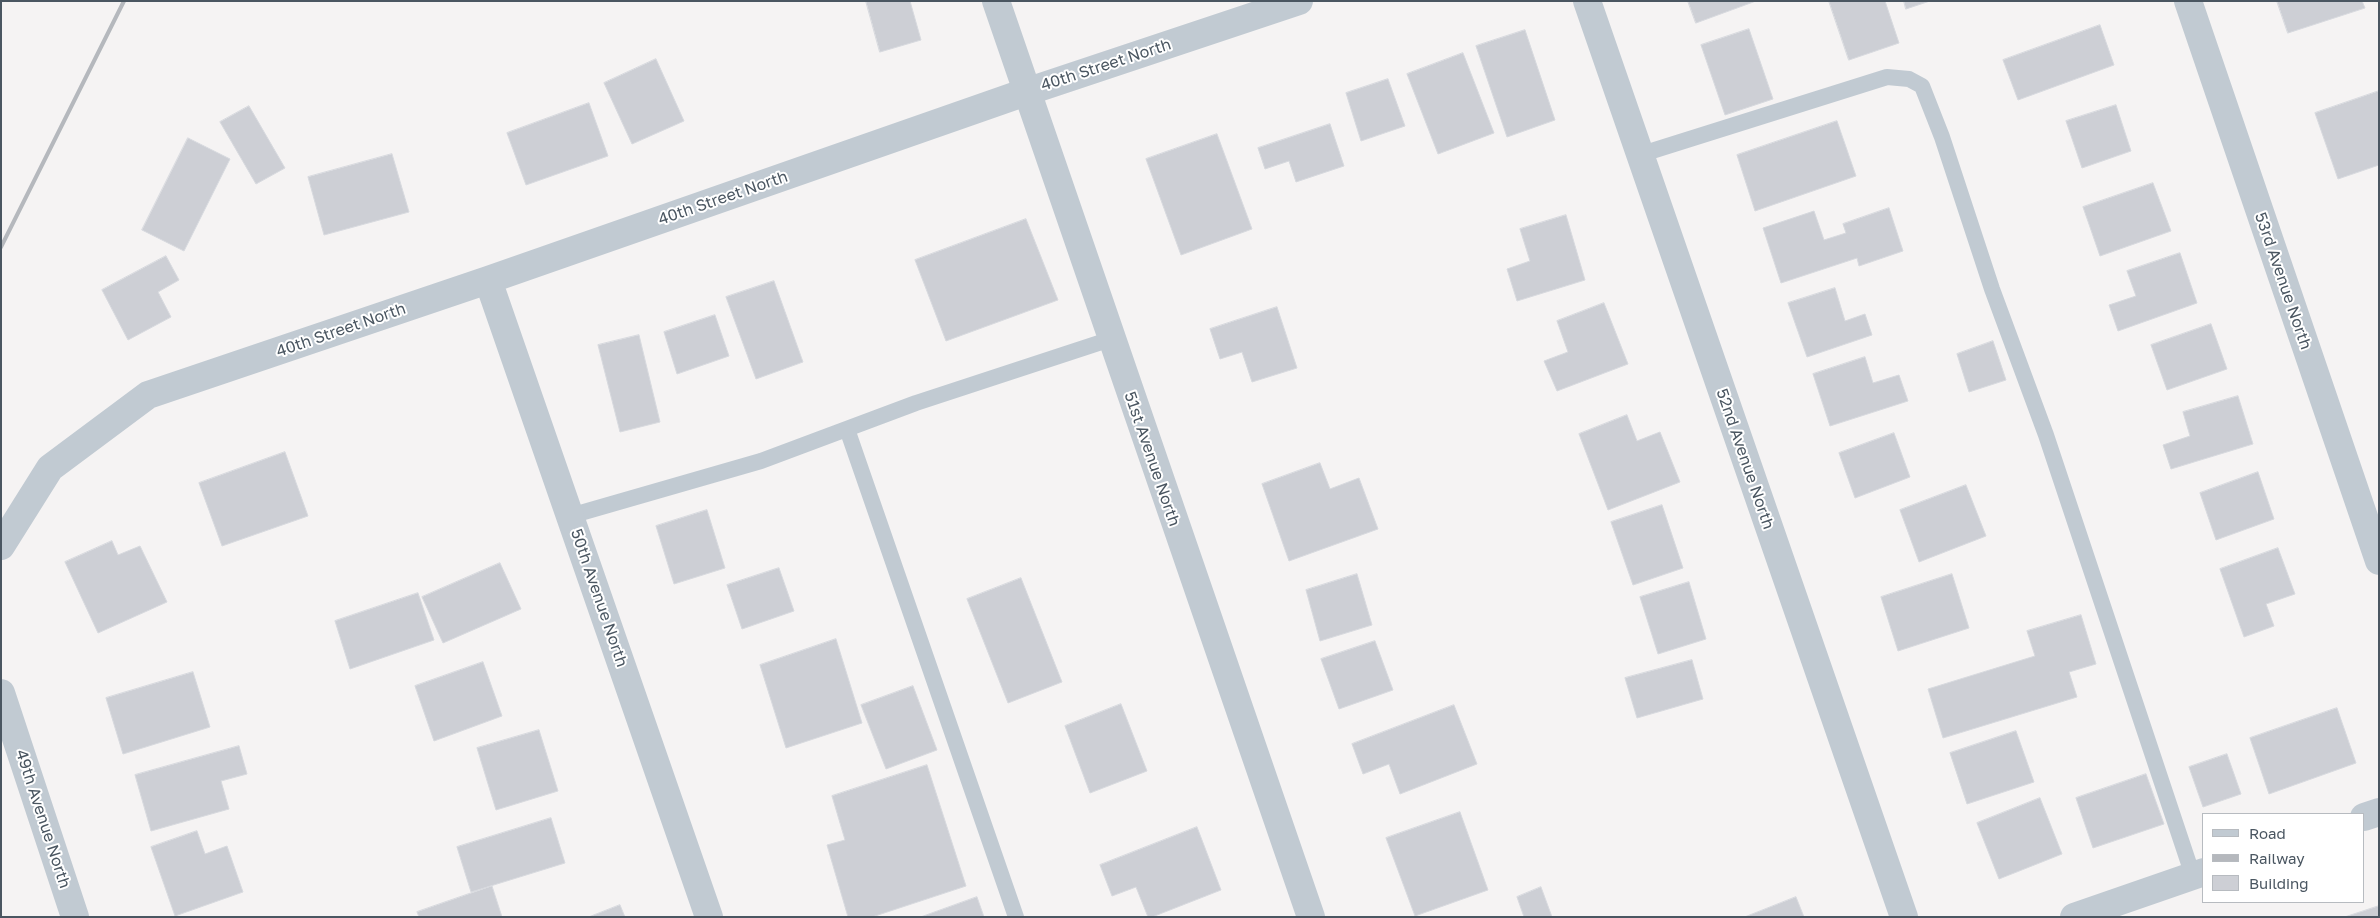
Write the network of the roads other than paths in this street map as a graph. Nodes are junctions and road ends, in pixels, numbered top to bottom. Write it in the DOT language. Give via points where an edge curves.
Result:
graph roads {
  1 [pos="996,1"];
  2 [pos="1299,1"];
  3 [pos="1587,1"];
  4 [pos="2188,1"];
  5 [pos="1026,92"];
  6 [pos="1640,155"];
  7 [pos="488,280"];
  8 [pos="1111,339"];
  9 [pos="847,429"];
  10 [pos="570,516"];
  11 [pos="1,546"];
  12 [pos="2379,561"];
  13 [pos="1,693"];
  14 [pos="2379,812"];
  15 [pos="2365,817"];
  16 [pos="2198,874"];
  17 [pos="75,917"];
  18 [pos="709,917"];
  19 [pos="1016,917"];
  20 [pos="1311,917"];
  21 [pos="1904,917"];
  22 [pos="2074,917"];
  1 -- 5 [label="street, 51st Avenue North"];
  2 -- 5 [label="street, 40th Street North"];
  3 -- 6 [label="street, 52nd Avenue North"];
  4 -- 12 [label="street, 53rd Avenue North"];
  5 -- 7 [label="street, 40th Street North"];
  5 -- 8 [label="street, 51st Avenue North"];
  6 -- 16 [label="lane" via="1886,76 1909,78 1922,86"];
  6 -- 21 [label="street, 52nd Avenue North"];
  7 -- 10 [label="street, 50th Avenue North"];
  7 -- 11 [label="street, 40th Street North" via="148,395 50,468"];
  8 -- 9 [label="lane" via="916,402"];
  8 -- 20 [label="street, 51st Avenue North"];
  9 -- 10 [label="lane" via="761,461"];
  9 -- 19 [label="lane"];
  10 -- 18 [label="street, 50th Avenue North"];
  13 -- 17 [label="street, 49th Avenue North"];
  14 -- 15 [label="street"];
  16 -- 22 [label="street"];
}
